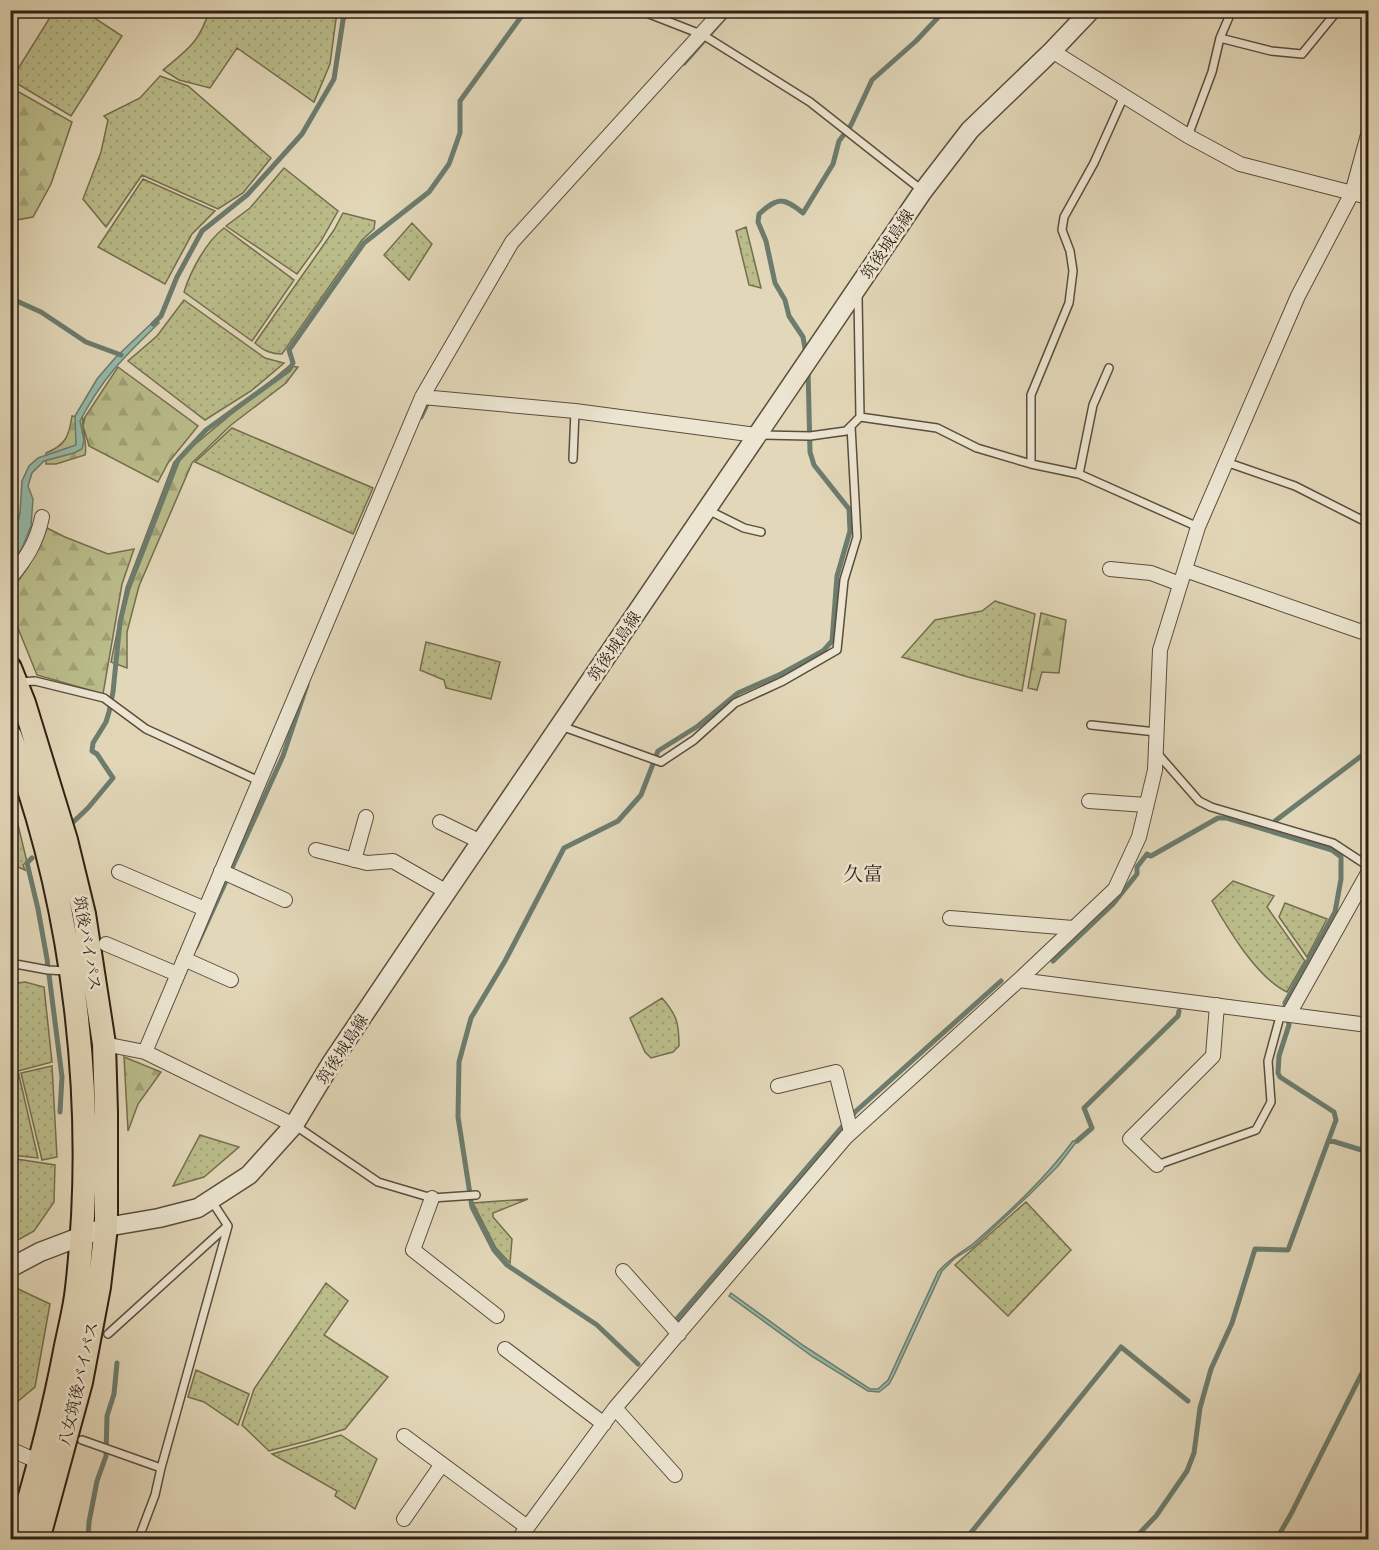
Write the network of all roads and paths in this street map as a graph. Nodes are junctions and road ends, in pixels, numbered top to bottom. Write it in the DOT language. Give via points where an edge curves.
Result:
graph roads {
  1 [pos="639,10"];
  2 [pos="723,10"];
  3 [pos="1091,10"];
  4 [pos="1232,10"];
  5 [pos="1338,10"];
  6 [pos="703,34"];
  7 [pos="1220,38"];
  8 [pos="1052,51"];
  9 [pos="1124,96"];
  10 [pos="1368,135"];
  11 [pos="1188,136"];
  12 [pos="923,191"];
  13 [pos="1352,193"];
  14 [pos="1368,197"];
  15 [pos="858,287"];
  16 [pos="1109,368"];
  17 [pos="422,397"];
  18 [pos="575,411"];
  19 [pos="860,417"];
  20 [pos="851,426"];
  21 [pos="756,435"];
  22 [pos="573,459"];
  23 [pos="1226,462"];
  24 [pos="1031,464"];
  25 [pos="1079,474"];
  26 [pos="706,509"];
  27 [pos="42,517"];
  28 [pos="1368,523"];
  29 [pos="1198,527"];
  30 [pos="761,532"];
  31 [pos="1110,569"];
  32 [pos="1185,570"];
  33 [pos="10,578"];
  34 [pos="1180,584"];
  35 [pos="1368,634"];
  36 [pos="15,690"];
  37 [pos="1090,725"];
  38 [pos="560,726"];
  39 [pos="1156,732"];
  40 [pos="10,735"];
  41 [pos="1155,751"];
  42 [pos="259,781"];
  43 [pos="1089,801"];
  44 [pos="1146,805"];
  45 [pos="366,817"];
  46 [pos="440,822"];
  47 [pos="481,842"];
  48 [pos="316,850"];
  49 [pos="354,860"];
  50 [pos="1368,866"];
  51 [pos="221,871"];
  52 [pos="119,872"];
  53 [pos="1368,873"];
  54 [pos="447,892"];
  55 [pos="285,900"];
  56 [pos="205,909"];
  57 [pos="950,918"];
  58 [pos="1073,928"];
  59 [pos="106,944"];
  60 [pos="184,958"];
  61 [pos="10,963"];
  62 [pos="94,970"];
  63 [pos="70,971"];
  64 [pos="177,974"];
  65 [pos="231,980"];
  66 [pos="1019,980"];
  67 [pos="1217,1005"];
  68 [pos="1285,1014"];
  69 [pos="1368,1025"];
  70 [pos="104,1044"];
  71 [pos="145,1052"];
  72 [pos="778,1086"];
  73 [pos="294,1125"];
  74 [pos="851,1132"];
  75 [pos="1157,1165"];
  76 [pos="476,1195"];
  77 [pos="432,1198"];
  78 [pos="211,1200"];
  79 [pos="228,1226"];
  80 [pos="106,1227"];
  81 [pos="82,1236"];
  82 [pos="10,1268"];
  83 [pos="623,1271"];
  84 [pos="497,1316"];
  85 [pos="108,1334"];
  86 [pos="679,1334"];
  87 [pos="505,1349"];
  88 [pos="615,1408"];
  89 [pos="604,1424"];
  90 [pos="404,1436"];
  91 [pos="82,1440"];
  92 [pos="10,1449"];
  93 [pos="39,1462"];
  94 [pos="442,1464"];
  95 [pos="161,1468"];
  96 [pos="675,1475"];
  97 [pos="404,1519"];
  98 [pos="527,1527"];
  99 [pos="17,1539"];
  100 [pos="38,1539"];
  101 [pos="138,1539"];
  102 [pos="518,1539"];
  1 -- 6 [label="lane"];
  2 -- 6 [label="street"];
  3 -- 8 [label="street, 筑後城島線"];
  4 -- 7 [label="lane"];
  5 -- 7 [label="lane" via="1302,54"];
  6 -- 12 [label="lane" via="810,102"];
  6 -- 17 [label="street" via="512,242"];
  7 -- 11 [label="lane"];
  8 -- 9 [label="street"];
  8 -- 12 [label="street, 筑後城島線" via="970,130"];
  9 -- 11 [label="street"];
  9 -- 24 [label="lane" via="1064,217 1062,230 1073,271 1069,303 1031,394"];
  10 -- 13 [label="street"];
  11 -- 13 [label="street" via="1240,165"];
  12 -- 15 [label="street, 筑後城島線"];
  13 -- 14 [label="street"];
  13 -- 23 [label="street" via="1298,296"];
  15 -- 19 [label="lane"];
  15 -- 21 [label="street, 筑後城島線"];
  16 -- 25 [label="lane" via="1093,405"];
  17 -- 18 [label="street"];
  17 -- 42 [label="street"];
  18 -- 21 [label="street"];
  18 -- 22 [label="lane"];
  19 -- 20 [label="lane"];
  19 -- 24 [label="lane" via="937,428 977,448"];
  20 -- 21 [label="lane" via="846,431 810,436"];
  20 -- 38 [label="lane" via="857,537 844,580 837,650 735,703 694,740 661,762"];
  21 -- 26 [label="street, 筑後城島線"];
  23 -- 28 [label="lane" via="1295,486"];
  23 -- 29 [label="street"];
  24 -- 25 [label="lane"];
  25 -- 29 [label="lane"];
  26 -- 30 [label="lane"];
  26 -- 38 [label="street, 筑後城島線"];
  27 -- 33 [label="street" via="28,556"];
  29 -- 32 [label="street"];
  31 -- 34 [label="street" via="1151,573"];
  32 -- 34 [label="street"];
  32 -- 35 [label="street"];
  34 -- 39 [label="street" via="1160,650"];
  36 -- 42 [label="lane" via="35,681 104,698 146,729"];
  36 -- 62 [label="highway, 筑後バイパス" via="66,840"];
  37 -- 39 [label="lane"];
  38 -- 47 [label="street, 筑後城島線"];
  39 -- 41 [label="street"];
  40 -- 63 [label="highway, 筑後バイパス" via="43,832"];
  41 -- 44 [label="street" via="1155,771"];
  41 -- 50 [label="lane" via="1199,801 1333,843"];
  42 -- 51 [label="street"];
  43 -- 44 [label="street"];
  44 -- 58 [label="street" via="1139,837 1115,889"];
  45 -- 49 [label="street"];
  46 -- 47 [label="street"];
  47 -- 54 [label="street, 筑後城島線"];
  48 -- 49 [label="street"];
  49 -- 54 [label="street" via="393,861"];
  51 -- 55 [label="street"];
  51 -- 56 [label="street"];
  52 -- 56 [label="street"];
  53 -- 68 [label="street"];
  54 -- 73 [label="street, 筑後城島線"];
  56 -- 60 [label="street"];
  57 -- 58 [label="street"];
  58 -- 66 [label="street"];
  59 -- 64 [label="street"];
  60 -- 64 [label="street"];
  60 -- 65 [label="street"];
  61 -- 63 [label="lane"];
  62 -- 63 [label="lane"];
  62 -- 70 [label="highway, 筑後バイパス"];
  63 -- 81 [label="highway, 筑後バイパス" via="83,1094"];
  64 -- 71 [label="street"];
  66 -- 67 [label="street"];
  66 -- 74 [label="street"];
  67 -- 68 [label="street"];
  67 -- 75 [label="street" via="1213,1056 1130,1139"];
  68 -- 69 [label="street"];
  68 -- 75 [label="lane" via="1268,1061 1271,1102 1256,1130"];
  70 -- 71 [label="street"];
  70 -- 80 [label="highway, 筑後バイパス"];
  71 -- 73 [label="street"];
  72 -- 74 [label="street" via="836,1072"];
  73 -- 77 [label="lane" via="378,1182"];
  73 -- 78 [label="street, 筑後城島線" via="249,1175"];
  74 -- 86 [label="street"];
  76 -- 77 [label="lane"];
  77 -- 84 [label="street" via="414,1250"];
  78 -- 79 [label="lane"];
  78 -- 80 [label="street, 筑後城島線" via="198,1208"];
  79 -- 85 [label="lane"];
  79 -- 95 [label="lane"];
  80 -- 81 [label="street, 筑後城島線"];
  80 -- 100 [label="highway, 八女筑後バイパス" via="81,1382"];
  81 -- 82 [label="street, 筑後城島線" via="40,1251"];
  81 -- 93 [label="highway, 八女筑後バイパス" via="75,1302"];
  83 -- 86 [label="street"];
  86 -- 88 [label="street"];
  87 -- 89 [label="street"];
  88 -- 89 [label="street"];
  88 -- 96 [label="street"];
  89 -- 98 [label="street"];
  90 -- 94 [label="street"];
  91 -- 95 [label="lane"];
  92 -- 93 [label="street"];
  93 -- 99 [label="highway, 八女筑後バイパス"];
  94 -- 97 [label="street"];
  94 -- 98 [label="street"];
  95 -- 101 [label="lane" via="156,1495"];
  98 -- 102 [label="street"];
}
